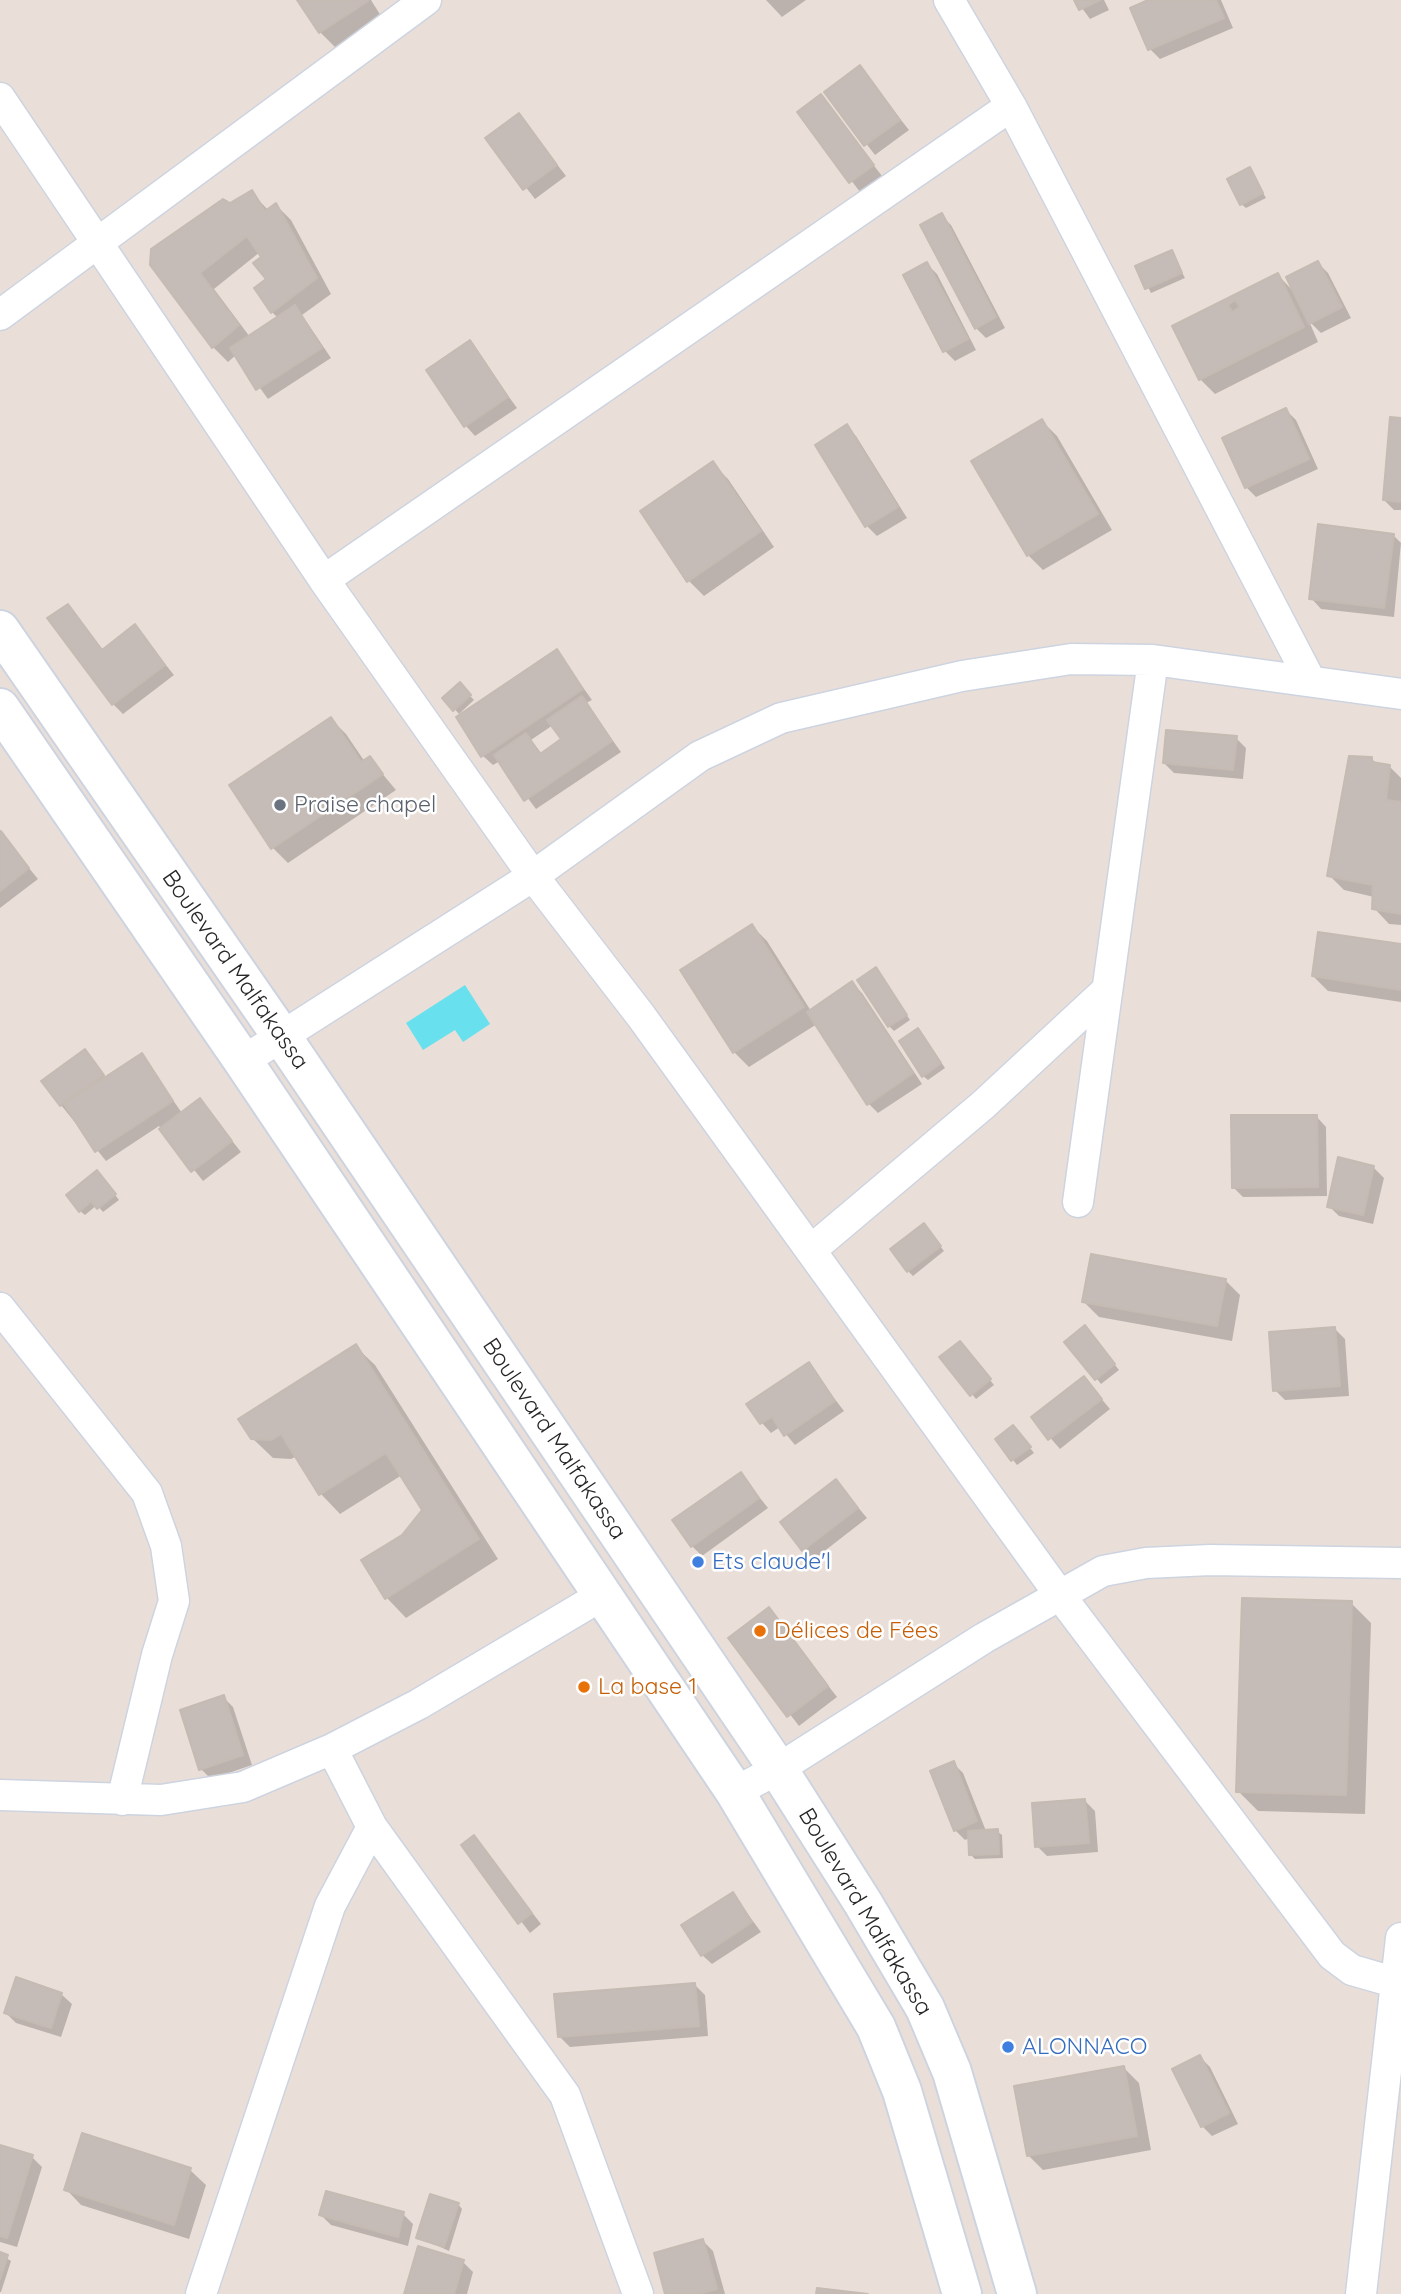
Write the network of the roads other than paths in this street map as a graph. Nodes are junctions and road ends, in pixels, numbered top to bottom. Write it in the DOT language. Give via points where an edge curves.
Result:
graph roads {
  1 [pos="426,0"];
  2 [pos="949,0"];
  3 [pos="0,98"];
  4 [pos="1011,106"];
  5 [pos="98,244"];
  6 [pos="0,315"];
  7 [pos="324,580"];
  8 [pos="0,630"];
  9 [pos="1153,660"];
  10 [pos="1310,680"];
  11 [pos="1401,694"];
  12 [pos="0,708"];
  13 [pos="533,876"];
  14 [pos="1107,990"];
  15 [pos="282,1037"];
  16 [pos="243,1061"];
  17 [pos="1078,1202"];
  18 [pos="811,1250"];
  19 [pos="1,1311"];
  20 [pos="1401,1563"];
  21 [pos="1059,1594"];
  22 [pos="601,1596"];
  23 [pos="332,1749"];
  24 [pos="778,1769"];
  25 [pos="735,1792"];
  26 [pos="0,1795"];
  27 [pos="122,1800"];
  28 [pos="372,1828"];
  29 [pos="1401,1938"];
  30 [pos="1399,1984"];
  31 [pos="201,2294"];
  32 [pos="638,2294"];
  33 [pos="962,2294"];
  34 [pos="1017,2294"];
  35 [pos="1361,2294"];
  1 -- 5 [label="street"];
  2 -- 4 [label="street"];
  3 -- 5 [label="street"];
  4 -- 7 [label="street"];
  4 -- 10 [label="street"];
  5 -- 6 [label="street"];
  5 -- 7 [label="street"];
  7 -- 13 [label="street"];
  8 -- 15 [label="main road, Boulevard Malfakassa"];
  9 -- 10 [label="street"];
  9 -- 13 [label="street" via="1071,659 781,718 700,757"];
  9 -- 14 [label="street"];
  10 -- 11 [label="street"];
  12 -- 16 [label="main road, Boulevard Malfakassa"];
  13 -- 15 [label="street"];
  13 -- 18 [label="street"];
  14 -- 17 [label="street"];
  14 -- 18 [label="street" via="983,1105"];
  15 -- 16 [label="street"];
  15 -- 24 [label="main road, Boulevard Malfakassa"];
  16 -- 22 [label="main road, Boulevard Malfakassa"];
  18 -- 21 [label="street"];
  19 -- 27 [label="street" via="147,1493 166,1546 174,1601"];
  20 -- 21 [label="street" via="1146,1563 1103,1571"];
  21 -- 24 [label="street"];
  21 -- 30 [label="street" via="1332,1955 1352,1970"];
  22 -- 23 [label="street" via="419,1704"];
  22 -- 25 [label="main road, Boulevard Malfakassa"];
  23 -- 27 [label="street" via="243,1787 161,1800"];
  23 -- 28 [label="street"];
  24 -- 25 [label="street"];
  24 -- 34 [label="main road, Boulevard Malfakassa" via="925,2008 953,2072"];
  25 -- 33 [label="main road, Boulevard Malfakassa" via="876,2027 902,2091"];
  26 -- 27 [label="street"];
  28 -- 31 [label="street" via="330,1906"];
  28 -- 32 [label="street" via="565,2095"];
  29 -- 30 [label="street"];
  30 -- 35 [label="street"];
}
